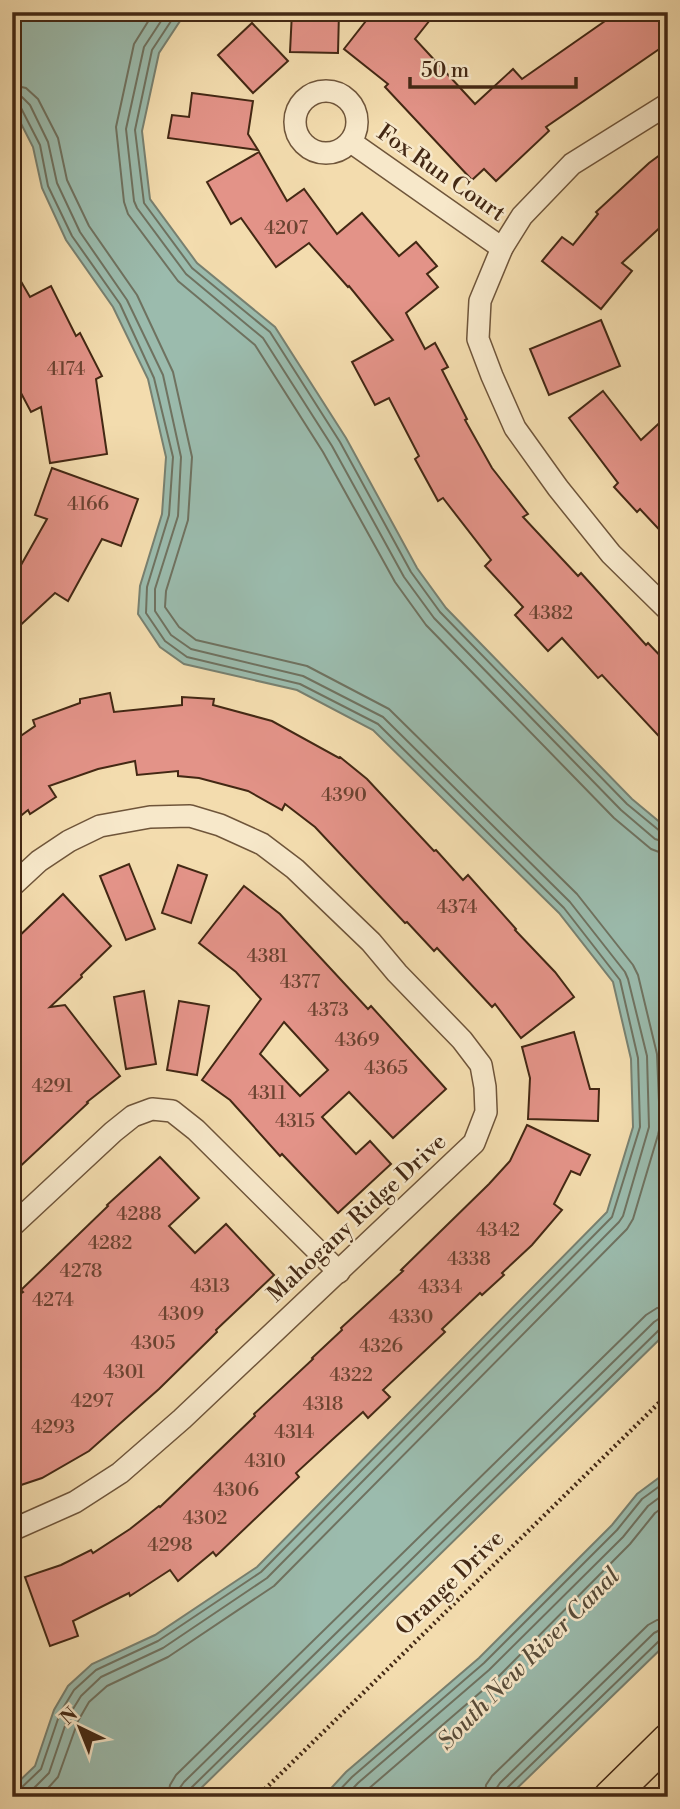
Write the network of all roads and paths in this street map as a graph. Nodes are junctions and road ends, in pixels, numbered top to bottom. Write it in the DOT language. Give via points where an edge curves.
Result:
graph roads {
  1 [pos="668,104"];
  2 [pos="351,142"];
  3 [pos="502,248"];
  4 [pos="668,610"];
  5 [pos="12,886"];
  6 [pos="12,1226"];
  7 [pos="338,1272"];
  8 [pos="668,1394"];
  9 [pos="12,1530"];
  10 [pos="668,1740"];
  11 [pos="257,1797"];
  12 [pos="610,1797"];
  1 -- 3 [label="street" via="572,164 522,216"];
  2 -- 3 [label="street, Fox Run Court"];
  3 -- 4 [label="street" via="480,301 478,339 515,428 611,554"];
  5 -- 7 [label="street, Mahogany Ridge Drive" via="49,854 100,826 190,816 220,825 262,844 295,869 462,1040 481,1065 485,1087 486,1112 474,1143"];
  6 -- 7 [label="street" via="133,1116 152,1109 172,1111"];
  7 -- 9 [label="street, Mahogany Ridge Drive" via="120,1473 75,1502"];
  8 -- 11 [label="path, Orange Drive"];
  10 -- 12 [label="main road"];
}
